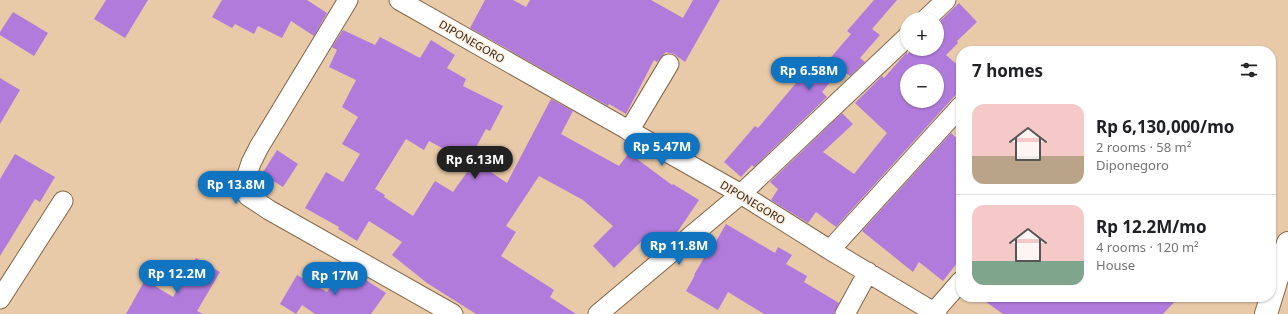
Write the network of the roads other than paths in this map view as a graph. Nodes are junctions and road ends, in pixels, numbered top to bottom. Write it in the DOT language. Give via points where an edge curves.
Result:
graph roads {
  1 [pos="348,0"];
  2 [pos="399,0"];
  3 [pos="946,0"];
  4 [pos="933,12"];
  5 [pos="900,44"];
  6 [pos="668,64"];
  7 [pos="956,111"];
  8 [pos="629,131"];
  9 [pos="741,194"];
  10 [pos="63,201"];
  11 [pos="1288,243"];
  12 [pos="830,250"];
  13 [pos="868,272"];
  14 [pos="1276,282"];
  15 [pos="956,287"];
  16 [pos="0,299"];
  17 [pos="1270,302"];
  18 [pos="935,313"];
  19 [pos="453,314"];
  20 [pos="598,314"];
  21 [pos="845,314"];
  22 [pos="1266,314"];
  1 -- 19 [label="street" via="259,147 246,175 245,191 248,196 269,210"];
  2 -- 8 [label="street, DIPONEGORO"];
  3 -- 4 [label="street"];
  5 -- 9 [label="street"];
  6 -- 8 [label="street"];
  7 -- 12 [label="street"];
  8 -- 9 [label="street, DIPONEGORO"];
  9 -- 12 [label="street, DIPONEGORO"];
  9 -- 20 [label="street"];
  10 -- 16 [label="street"];
  11 -- 14 [label="street"];
  12 -- 13 [label="street, DIPONEGORO"];
  13 -- 18 [label="street, DIPONEGORO"];
  13 -- 21 [label="street"];
  15 -- 18 [label="street"];
  17 -- 22 [label="street"];
}
